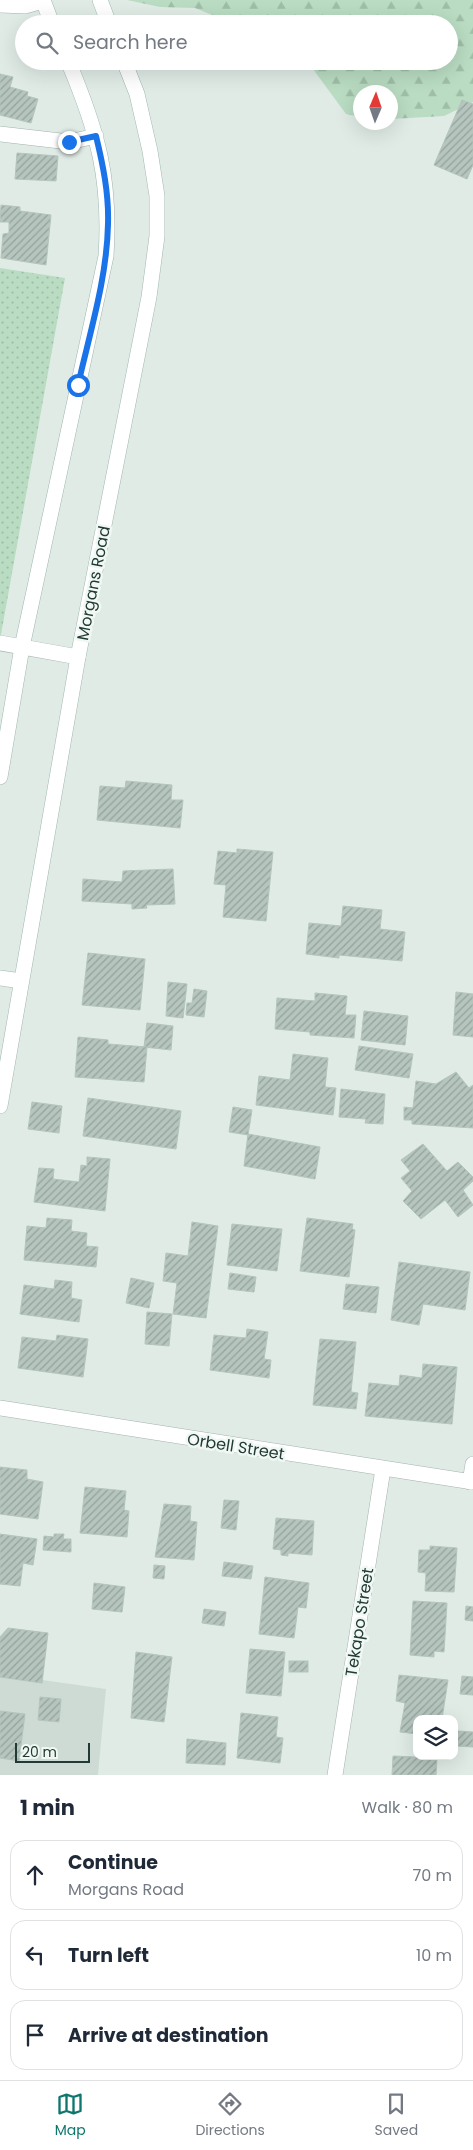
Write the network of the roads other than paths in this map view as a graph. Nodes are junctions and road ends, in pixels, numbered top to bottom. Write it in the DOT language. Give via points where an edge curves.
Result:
graph roads {
  1 [pos="100,0"];
  2 [pos="43,1"];
  3 [pos="0,5"];
  4 [pos="48,15"];
  5 [pos="106,15"];
  6 [pos="72,70"];
  7 [pos="127,70"];
  8 [pos="0,134"];
  9 [pos="96,136"];
  10 [pos="0,643"];
  11 [pos="22,647"];
  12 [pos="78,657"];
  13 [pos="0,777"];
  14 [pos="0,978"];
  15 [pos="21,981"];
  16 [pos="0,1106"];
  17 [pos="0,1408"];
  18 [pos="473,1464"];
  19 [pos="383,1469"];
  20 [pos="471,1482"];
  21 [pos="335,1775"];
  1 -- 5 [label="street"];
  2 -- 3 [label="street" via="25,6"];
  2 -- 4 [label="street"];
  6 -- 9 [label="street"];
  7 -- 12 [label="street, Morgans Road" via="150,151 157,196 157,236 150,297"];
  8 -- 9 [label="street" via="69,142"];
  9 -- 11 [label="street" via="106,191 106,256"];
  10 -- 11 [label="street"];
  11 -- 12 [label="street"];
  11 -- 13 [label="street"];
  12 -- 15 [label="street, Morgans Road"];
  14 -- 15 [label="street"];
  15 -- 16 [label="street, Morgans Road"];
  17 -- 19 [label="street, Orbell Street"];
  18 -- 20 [label="street"];
  19 -- 20 [label="street, Orbell Street"];
  19 -- 21 [label="street, Tekapo Street"];
}
